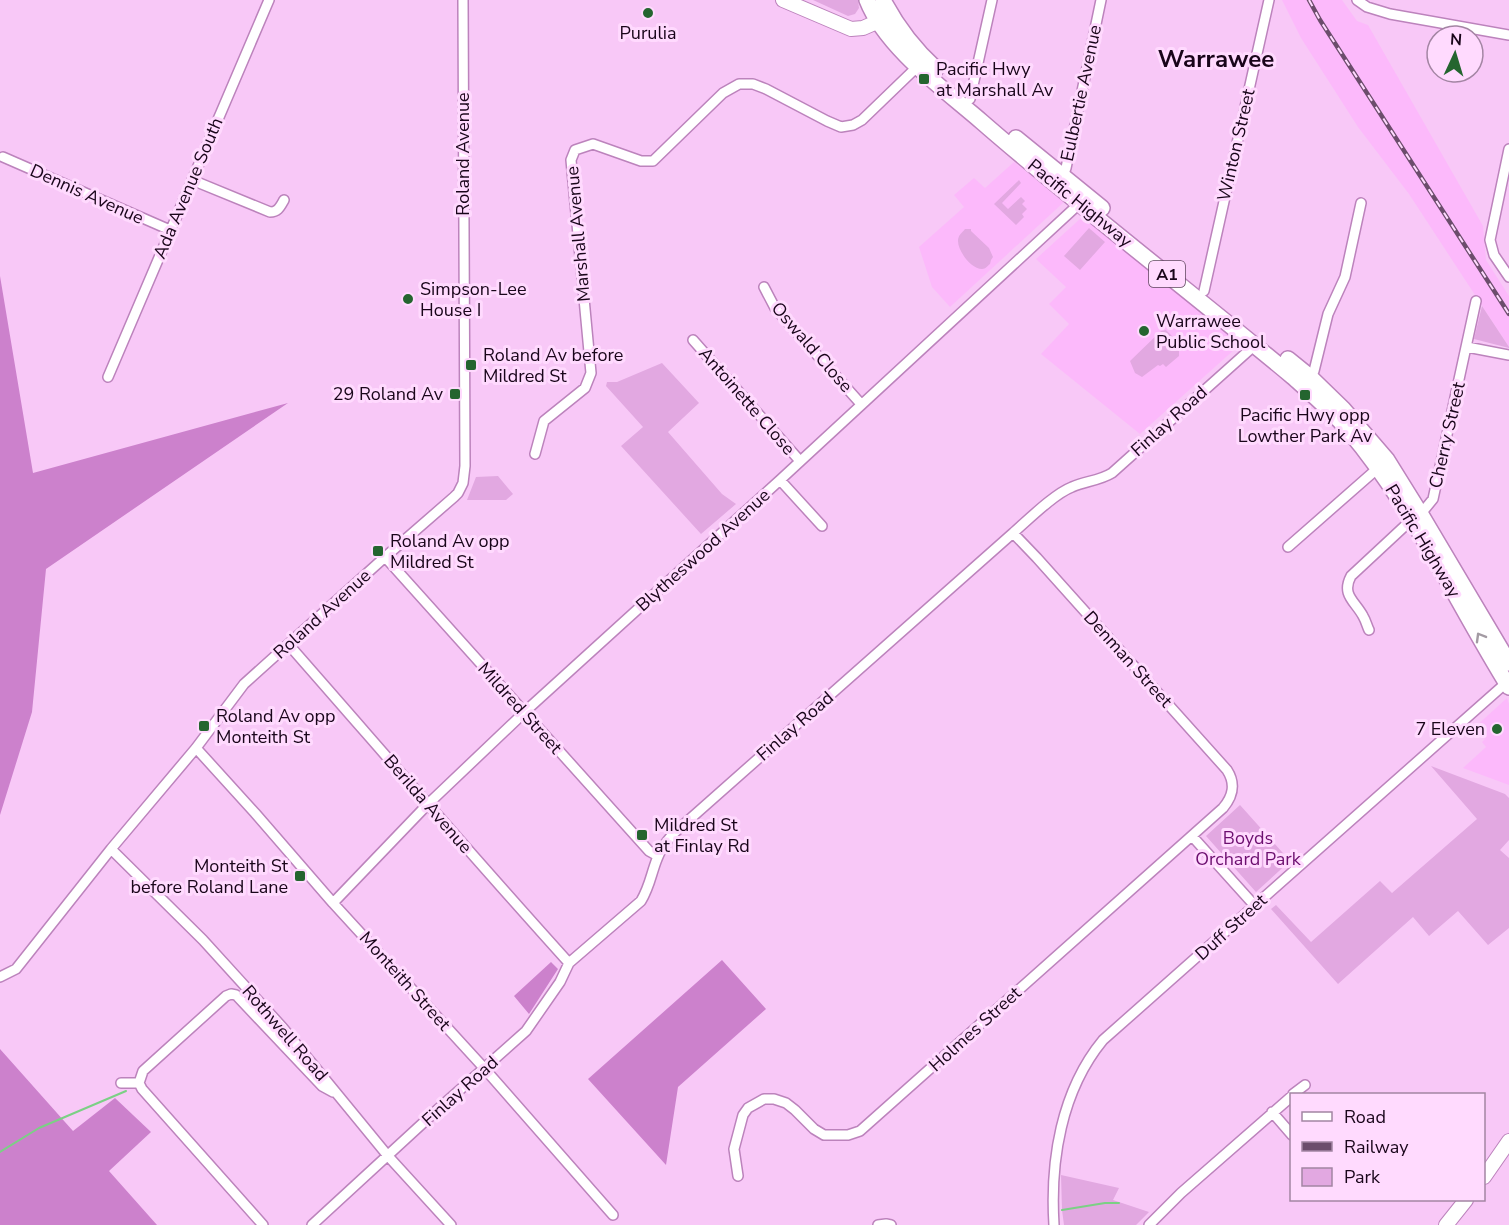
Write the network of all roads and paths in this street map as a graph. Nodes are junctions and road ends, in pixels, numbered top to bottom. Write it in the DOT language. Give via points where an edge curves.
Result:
graph roads {
  1 [pos="269,0"];
  2 [pos="462,0"];
  3 [pos="783,0"];
  4 [pos="867,0"];
  5 [pos="883,0"];
  6 [pos="992,0"];
  7 [pos="1101,0"];
  8 [pos="1269,0"];
  9 [pos="1356,0"];
  10 [pos="885,19"];
  11 [pos="1509,34"];
  12 [pos="918,66"];
  13 [pos="970,99"];
  14 [pos="1509,148"];
  15 [pos="3,157"];
  16 [pos="192,180"];
  17 [pos="1061,181"];
  18 [pos="1504,197"];
  19 [pos="284,200"];
  20 [pos="1080,203"];
  21 [pos="1361,203"];
  22 [pos="170,230"];
  23 [pos="1509,277"];
  24 [pos="764,287"];
  25 [pos="1204,291"];
  26 [pos="1476,301"];
  27 [pos="693,340"];
  28 [pos="1255,345"];
  29 [pos="1467,347"];
  30 [pos="1509,355"];
  31 [pos="1309,376"];
  32 [pos="108,377"];
  33 [pos="861,404"];
  34 [pos="536,454"];
  35 [pos="800,461"];
  36 [pos="1378,468"];
  37 [pos="780,480"];
  38 [pos="1416,516"];
  39 [pos="822,526"];
  40 [pos="1013,533"];
  41 [pos="1288,547"];
  42 [pos="385,557"];
  43 [pos="1369,630"];
  44 [pos="289,645"];
  45 [pos="1509,663"];
  46 [pos="1508,685"];
  47 [pos="524,713"];
  48 [pos="196,748"];
  49 [pos="1233,790"];
  50 [pos="428,806"];
  51 [pos="1192,836"];
  52 [pos="111,849"];
  53 [pos="658,856"];
  54 [pos="333,903"];
  55 [pos="1255,906"];
  56 [pos="568,963"];
  57 [pos="0,980"];
  58 [pos="484,1068"];
  59 [pos="121,1083"];
  60 [pos="140,1083"];
  61 [pos="1305,1084"];
  62 [pos="1294,1093"];
  63 [pos="337,1095"];
  64 [pos="1290,1097"];
  65 [pos="1272,1112"];
  66 [pos="1290,1133"];
  67 [pos="1509,1141"];
  68 [pos="388,1156"];
  69 [pos="738,1176"];
  70 [pos="1485,1176"];
  71 [pos="1465,1201"];
  72 [pos="613,1215"];
  73 [pos="263,1225"];
  74 [pos="312,1225"];
  75 [pos="451,1225"];
  76 [pos="878,1225"];
  77 [pos="891,1225"];
  78 [pos="1054,1225"];
  79 [pos="1149,1225"];
  80 [pos="1446,1225"];
  1 -- 16 [label="street, Ada Avenue South"];
  2 -- 42 [label="street, Roland Avenue" via="464,474 454,497"];
  3 -- 10 [label="main road" via="851,29"];
  4 -- 10 [label="highway, Pacific Highway / A1"];
  5 -- 10 [label="highway, Pacific Highway / A1"];
  6 -- 13 [label="street"];
  7 -- 17 [label="street, Eulbertie Avenue"];
  8 -- 25 [label="street, Winton Street"];
  9 -- 11 [label="street" via="1390,14"];
  10 -- 12 [label="highway, Pacific Highway / A1" via="898,46"];
  10 -- 13 [label="highway, Pacific Highway / A1"];
  12 -- 17 [label="highway, Pacific Highway / A1" via="1016,152"];
  12 -- 34 [label="street, Marshall Avenue" via="853,125 841,127 766,89 739,84 723,93 653,160 641,161 593,144 575,150 571,160 591,373 585,388 544,422"];
  13 -- 17 [label="highway, Pacific Highway / A1"];
  14 -- 18 [label="street"];
  15 -- 22 [label="street, Dennis Avenue"];
  16 -- 19 [label="street" via="270,212 276,211"];
  16 -- 22 [label="street, Ada Avenue South"];
  17 -- 20 [label="highway, Pacific Highway / A1"];
  17 -- 25 [label="highway, Pacific Highway / A1"];
  18 -- 23 [label="street" via="1490,240 1494,255"];
  20 -- 28 [label="highway, Pacific Highway / A1"];
  20 -- 33 [label="street, Blytheswood Avenue"];
  21 -- 31 [label="street" via="1345,277 1328,314 1314,371"];
  22 -- 32 [label="street, Ada Avenue South"];
  24 -- 33 [label="street, Oswald Close" via="775,308"];
  25 -- 31 [label="highway, Pacific Highway / A1"];
  26 -- 29 [label="street, Cherry Street"];
  27 -- 35 [label="street, Antoinette Close"];
  28 -- 36 [label="highway, Pacific Highway / A1" via="1332,412"];
  28 -- 40 [label="street, Finlay Road" via="1112,473 1072,486"];
  29 -- 30 [label="street"];
  29 -- 38 [label="street, Cherry Street" via="1433,499"];
  31 -- 38 [label="highway, Pacific Highway / A1" via="1387,460"];
  33 -- 35 [label="street, Blytheswood Avenue"];
  35 -- 37 [label="street, Blytheswood Avenue"];
  36 -- 38 [label="highway, Pacific Highway / A1"];
  36 -- 41 [label="street"];
  37 -- 39 [label="street"];
  37 -- 47 [label="street, Blytheswood Avenue"];
  38 -- 43 [label="street, Cherry Street" via="1348,582 1348,594"];
  38 -- 45 [label="highway, Pacific Highway / A1"];
  46 -- 38 [label="highway, Pacific Highway / A1, one-way"];
  40 -- 49 [label="street, Denman Street" via="1227,770"];
  40 -- 53 [label="street, Finlay Road" via="673,834"];
  42 -- 44 [label="street, Roland Avenue"];
  42 -- 47 [label="street, Mildred Street"];
  44 -- 48 [label="street, Roland Avenue" via="244,684"];
  44 -- 50 [label="street, Berilda Avenue"];
  46 -- 55 [label="street, Duff Street"];
  47 -- 50 [label="street, Blytheswood Avenue"];
  47 -- 53 [label="street, Mildred Street" via="648,851"];
  48 -- 52 [label="street, Roland Avenue"];
  48 -- 54 [label="street, Monteith Street"];
  49 -- 51 [label="street, Holmes Street" via="1223,808"];
  50 -- 54 [label="street, Blytheswood Avenue"];
  50 -- 56 [label="street, Berilda Avenue"];
  51 -- 55 [label="street"];
  51 -- 69 [label="street, Holmes Street" via="860,1131 824,1135 786,1103 774,1099 764,1099 748,1108 734,1149"];
  52 -- 57 [label="street, Roland Avenue" via="16,969"];
  52 -- 63 [label="street, Rothwell Road" via="203,940"];
  53 -- 56 [label="street, Finlay Road" via="641,901"];
  54 -- 58 [label="street, Monteith Street"];
  55 -- 78 [label="street, Duff Street" via="1103,1040 1083,1068 1061,1127 1053,1184"];
  56 -- 58 [label="street, Finlay Road" via="560,982 526,1031"];
  58 -- 68 [label="street, Finlay Road"];
  58 -- 72 [label="street, Monteith Street"];
  59 -- 60 [label="street"];
  60 -- 63 [label="street" via="143,1071 231,994 322,1086"];
  60 -- 73 [label="street"];
  61 -- 62 [label="street"];
  63 -- 68 [label="street, Rothwell Road"];
  64 -- 65 [label="street"];
  65 -- 66 [label="street"];
  65 -- 79 [label="street"];
  67 -- 70 [label="main road"];
  68 -- 74 [label="street, Finlay Road"];
  68 -- 75 [label="street, Rothwell Road"];
  71 -- 80 [label="main road"];
  76 -- 77 [label="street"];
}
